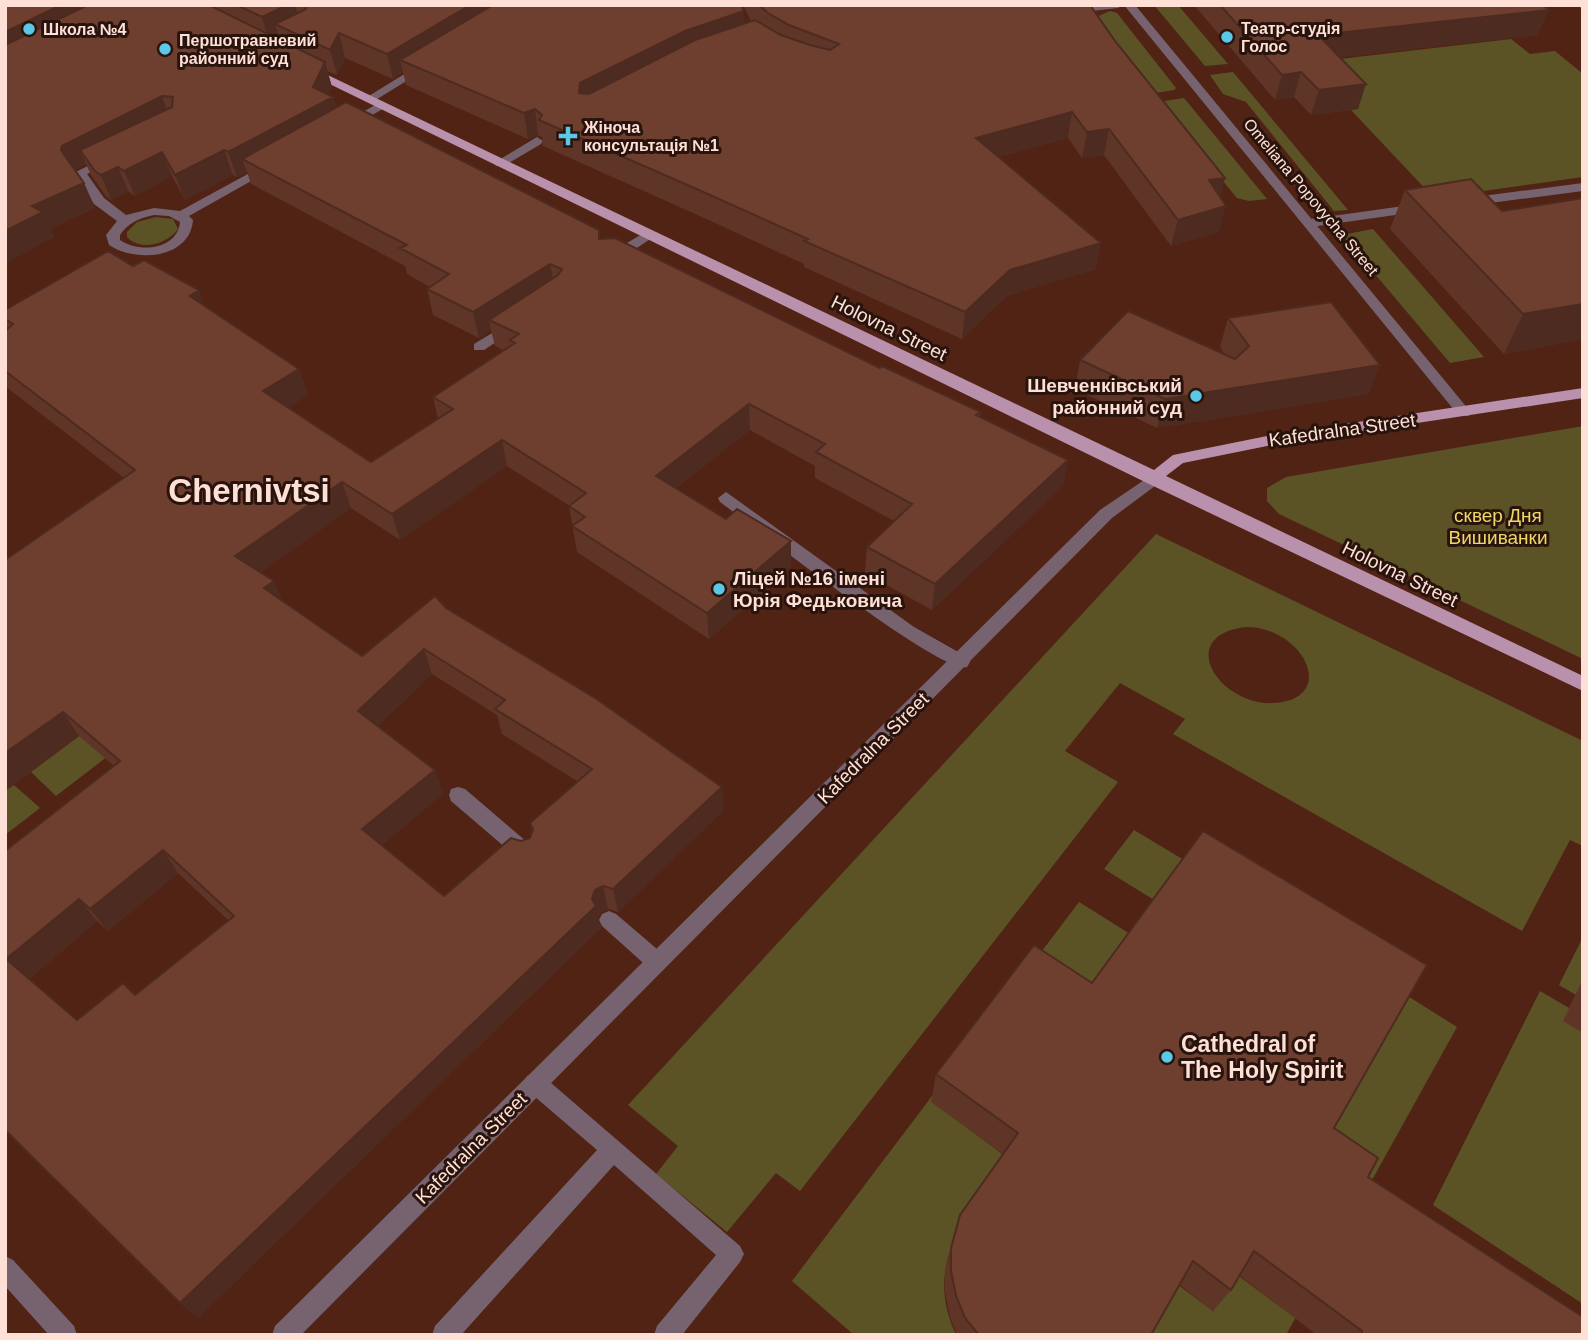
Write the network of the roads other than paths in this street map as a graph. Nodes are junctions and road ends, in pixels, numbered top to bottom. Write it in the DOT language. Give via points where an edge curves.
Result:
graph roads {
  1 [pos="1032,5"];
  2 [pos="1118,5"];
  3 [pos="1129,5"];
  4 [pos="438,59"];
  5 [pos="301,66"];
  6 [pos="370,99"];
  7 [pos="382,105"];
  8 [pos="335,131"];
  9 [pos="537,141"];
  10 [pos="116,155"];
  11 [pos="276,163"];
  12 [pos="500,163"];
  13 [pos="1583,187"];
  14 [pos="181,215"];
  15 [pos="125,221"];
  16 [pos="1311,223"];
  17 [pos="647,235"];
  18 [pos="610,260"];
  19 [pos="523,318"];
  20 [pos="479,347"];
  21 [pos="1583,393"];
  22 [pos="1464,412"];
  23 [pos="1153,479"];
  24 [pos="726,498"];
  25 [pos="961,662"];
  26 [pos="1583,684"];
  27 [pos="458,795"];
  28 [pos="527,854"];
  29 [pos="609,920"];
  30 [pos="656,962"];
  31 [pos="535,1083"];
  32 [pos="613,1149"];
  33 [pos="5,1268"];
  34 [pos="65,1335"];
  35 [pos="284,1335"];
  36 [pos="444,1335"];
  37 [pos="666,1335"];
  1 -- 2 [label="street" via="1074,10"];
  3 -- 16 [label="street, Omeliana Popovycha Street"];
  4 -- 6 [label="street"];
  5 -- 6 [label="main road, Holovna Street"];
  6 -- 7 [label="main road, Holovna Street"];
  7 -- 8 [label="street"];
  7 -- 12 [label="main road, Holovna Street"];
  9 -- 12 [label="street"];
  10 -- 15 [label="street" via="80,173 99,201"];
  11 -- 14 [label="street"];
  12 -- 17 [label="main road, Holovna Street"];
  13 -- 16 [label="street"];
  14 -- 15 [label="street" via="148,212"];
  14 -- 15 [label="street" via="187,220 185,235 167,247 141,253 114,242 113,235"];
  16 -- 22 [label="street, Omeliana Popovycha Street"];
  17 -- 18 [label="street"];
  17 -- 23 [label="main road, Holovna Street"];
  19 -- 20 [label="street"];
  21 -- 22 [label="main road, Kafedralna Street"];
  22 -- 23 [label="main road, Kafedralna Street" via="1272,440 1178,459"];
  23 -- 25 [label="street, Kafedralna Street" via="1106,514"];
  23 -- 26 [label="main road, Holovna Street"];
  24 -- 25 [label="street" via="908,632"];
  25 -- 30 [label="street, Kafedralna Street"];
  27 -- 28 [label="street"];
  29 -- 30 [label="street"];
  30 -- 31 [label="street, Kafedralna Street"];
  31 -- 32 [label="street"];
  31 -- 35 [label="street, Kafedralna Street"];
  32 -- 36 [label="street"];
  32 -- 37 [label="street" via="732,1254"];
  33 -- 34 [label="street"];
}
